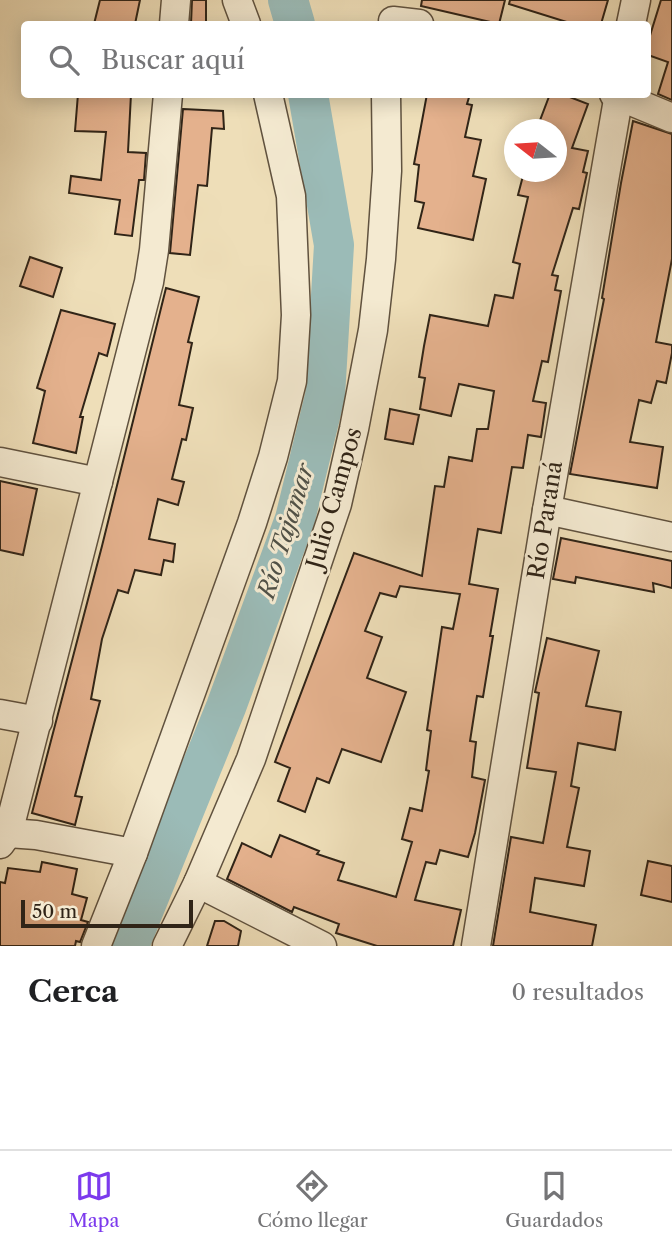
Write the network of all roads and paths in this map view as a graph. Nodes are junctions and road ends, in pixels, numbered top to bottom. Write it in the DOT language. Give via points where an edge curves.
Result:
graph roads {
  1 [pos="176,0"];
  2 [pos="237,0"];
  3 [pos="636,0"];
  4 [pos="174,21"];
  5 [pos="245,21"];
  6 [pos="632,21"];
  7 [pos="168,98"];
  8 [pos="269,98"];
  9 [pos="386,98"];
  10 [pos="616,98"];
  11 [pos="624,98"];
  12 [pos="672,118"];
  13 [pos="0,462"];
  14 [pos="98,482"];
  15 [pos="547,510"];
  16 [pos="672,537"];
  17 [pos="0,714"];
  18 [pos="38,721"];
  19 [pos="4,838"];
  20 [pos="133,853"];
  21 [pos="198,883"];
  22 [pos="96,946"];
  23 [pos="167,946"];
  24 [pos="322,946"];
  25 [pos="476,946"];
  1 -- 4 [label="street"];
  2 -- 5 [label="street"];
  3 -- 6 [label="street"];
  7 -- 14 [label="street" via="149,282"];
  8 -- 20 [label="street" via="291,195 296,315 292,381 252,523"];
  9 -- 21 [label="street, Julio Campos" via="381,260 340,491 251,759"];
  10 -- 15 [label="street, Río Paraná"];
  11 -- 12 [label="street"];
  13 -- 14 [label="street"];
  14 -- 18 [label="street"];
  15 -- 16 [label="street"];
  15 -- 25 [label="street, Río Paraná"];
  17 -- 18 [label="street"];
  18 -- 19 [label="street"];
  19 -- 20 [label="street" via="36,835"];
  20 -- 22 [label="street"];
  21 -- 23 [label="street, Julio Campos"];
  21 -- 24 [label="street"];
}
